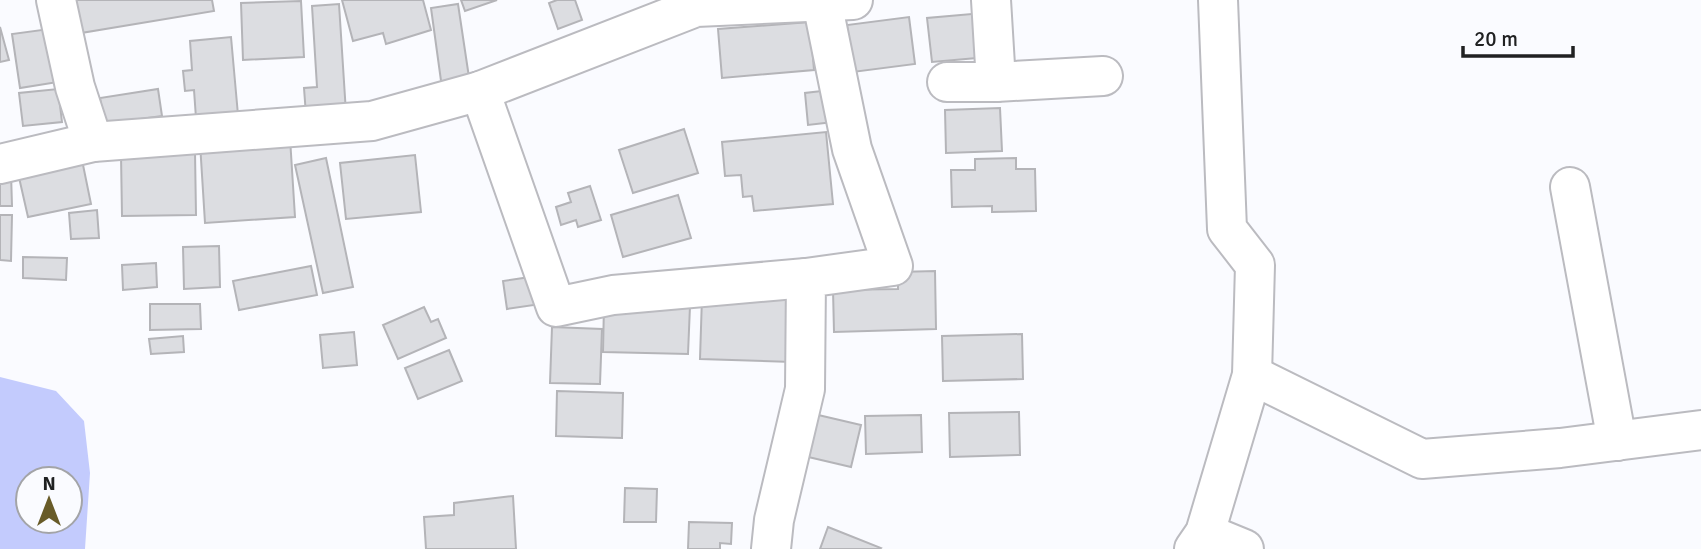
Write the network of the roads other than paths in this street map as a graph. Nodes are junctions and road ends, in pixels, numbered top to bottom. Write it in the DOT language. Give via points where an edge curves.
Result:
graph roads {
  1 [pos="56,0"];
  2 [pos="991,0"];
  3 [pos="1218,0"];
  4 [pos="837,1"];
  5 [pos="1104,76"];
  6 [pos="947,82"];
  7 [pos="996,82"];
  8 [pos="480,92"];
  9 [pos="93,142"];
  10 [pos="0,164"];
  11 [pos="1570,187"];
  12 [pos="806,278"];
  13 [pos="1252,375"];
  14 [pos="1701,430"];
  15 [pos="1617,441"];
  16 [pos="1200,541"];
  17 [pos="771,549"];
  18 [pos="1244,549"];
  1 -- 9 [label="street" via="75,87"];
  2 -- 7 [label="street"];
  3 -- 13 [label="street" via="1227,229 1255,265"];
  4 -- 8 [label="street" via="696,6"];
  4 -- 12 [label="street" via="852,149 893,266"];
  5 -- 7 [label="street"];
  6 -- 7 [label="street"];
  8 -- 9 [label="street" via="372,121"];
  8 -- 12 [label="street" via="556,307 613,295"];
  9 -- 10 [label="street"];
  11 -- 15 [label="street"];
  12 -- 17 [label="street" via="804,389"];
  13 -- 15 [label="street" via="1422,459"];
  13 -- 16 [label="street"];
  14 -- 15 [label="street"];
  16 -- 18 [label="street"];
}
